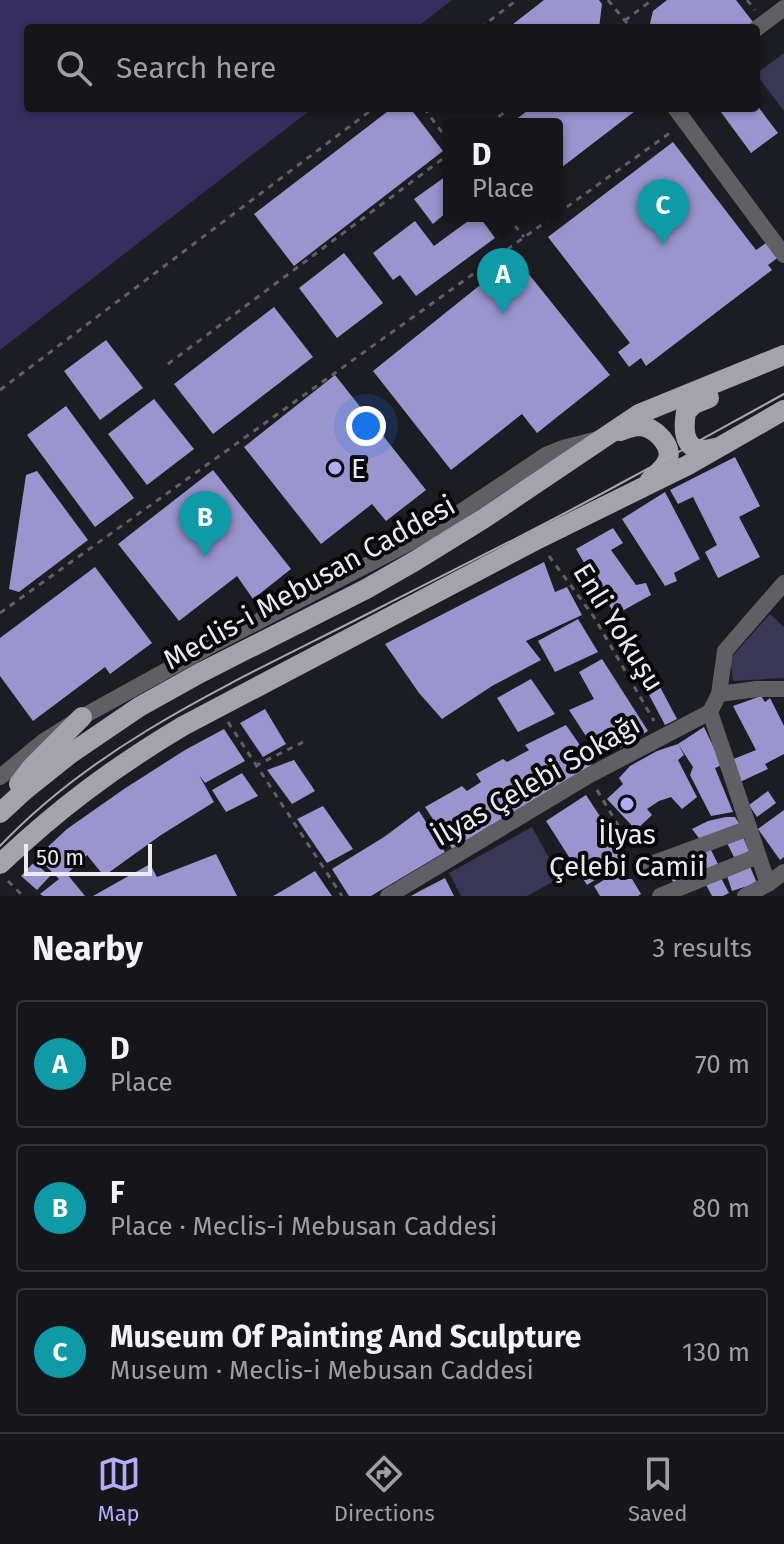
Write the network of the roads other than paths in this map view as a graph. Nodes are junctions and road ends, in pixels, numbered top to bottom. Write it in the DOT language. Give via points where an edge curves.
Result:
graph roads {
  1 [pos="784,8"];
  2 [pos="760,26"];
  3 [pos="680,115"];
  4 [pos="784,255"];
  5 [pos="782,356"];
  6 [pos="784,410"];
  7 [pos="607,437"];
  8 [pos="719,446"];
  9 [pos="634,491"];
  10 [pos="784,583"];
  11 [pos="784,689"];
  12 [pos="719,694"];
  13 [pos="710,712"];
  14 [pos="82,717"];
  15 [pos="22,758"];
  16 [pos="0,759"];
  17 [pos="0,777"];
  18 [pos="5,808"];
  19 [pos="749,828"];
  20 [pos="758,856"];
  21 [pos="643,867"];
  22 [pos="2,871"];
  23 [pos="784,872"];
  24 [pos="768,884"];
  25 [pos="388,896"];
  26 [pos="660,896"];
  27 [pos="745,896"];
  1 -- 2 [label="street"];
  3 -- 4 [label="street"];
  5 -- 7 [label="main road, Meclis-i Mebusan Caddesi" via="639,414"];
  5 -- 8 [label="main road" via="760,376 686,412 688,443 705,451"];
  6 -- 8 [label="main road"];
  7 -- 9 [label="main road" via="640,426 665,444 667,463"];
  7 -- 14 [label="street" via="546,455 419,538"];
  7 -- 18 [label="main road, Meclis-i Mebusan Caddesi" via="415,561 139,707"];
  8 -- 9 [label="main road"];
  9 -- 22 [label="main road" via="217,707 133,756 54,814"];
  10 -- 12 [label="street" via="725,651"];
  11 -- 12 [label="street"];
  12 -- 13 [label="street"];
  13 -- 19 [label="street"];
  13 -- 25 [label="street, İlyas Çelebi Sokağı" via="588,776"];
  14 -- 15 [label="street"];
  14 -- 18 [label="main road" via="24,777"];
  15 -- 16 [label="street" via="9,764"];
  15 -- 17 [label="street"];
  19 -- 20 [label="street"];
  19 -- 21 [label="street"];
  20 -- 24 [label="street"];
  20 -- 26 [label="street"];
  23 -- 24 [label="street"];
  24 -- 27 [label="street"];
}
